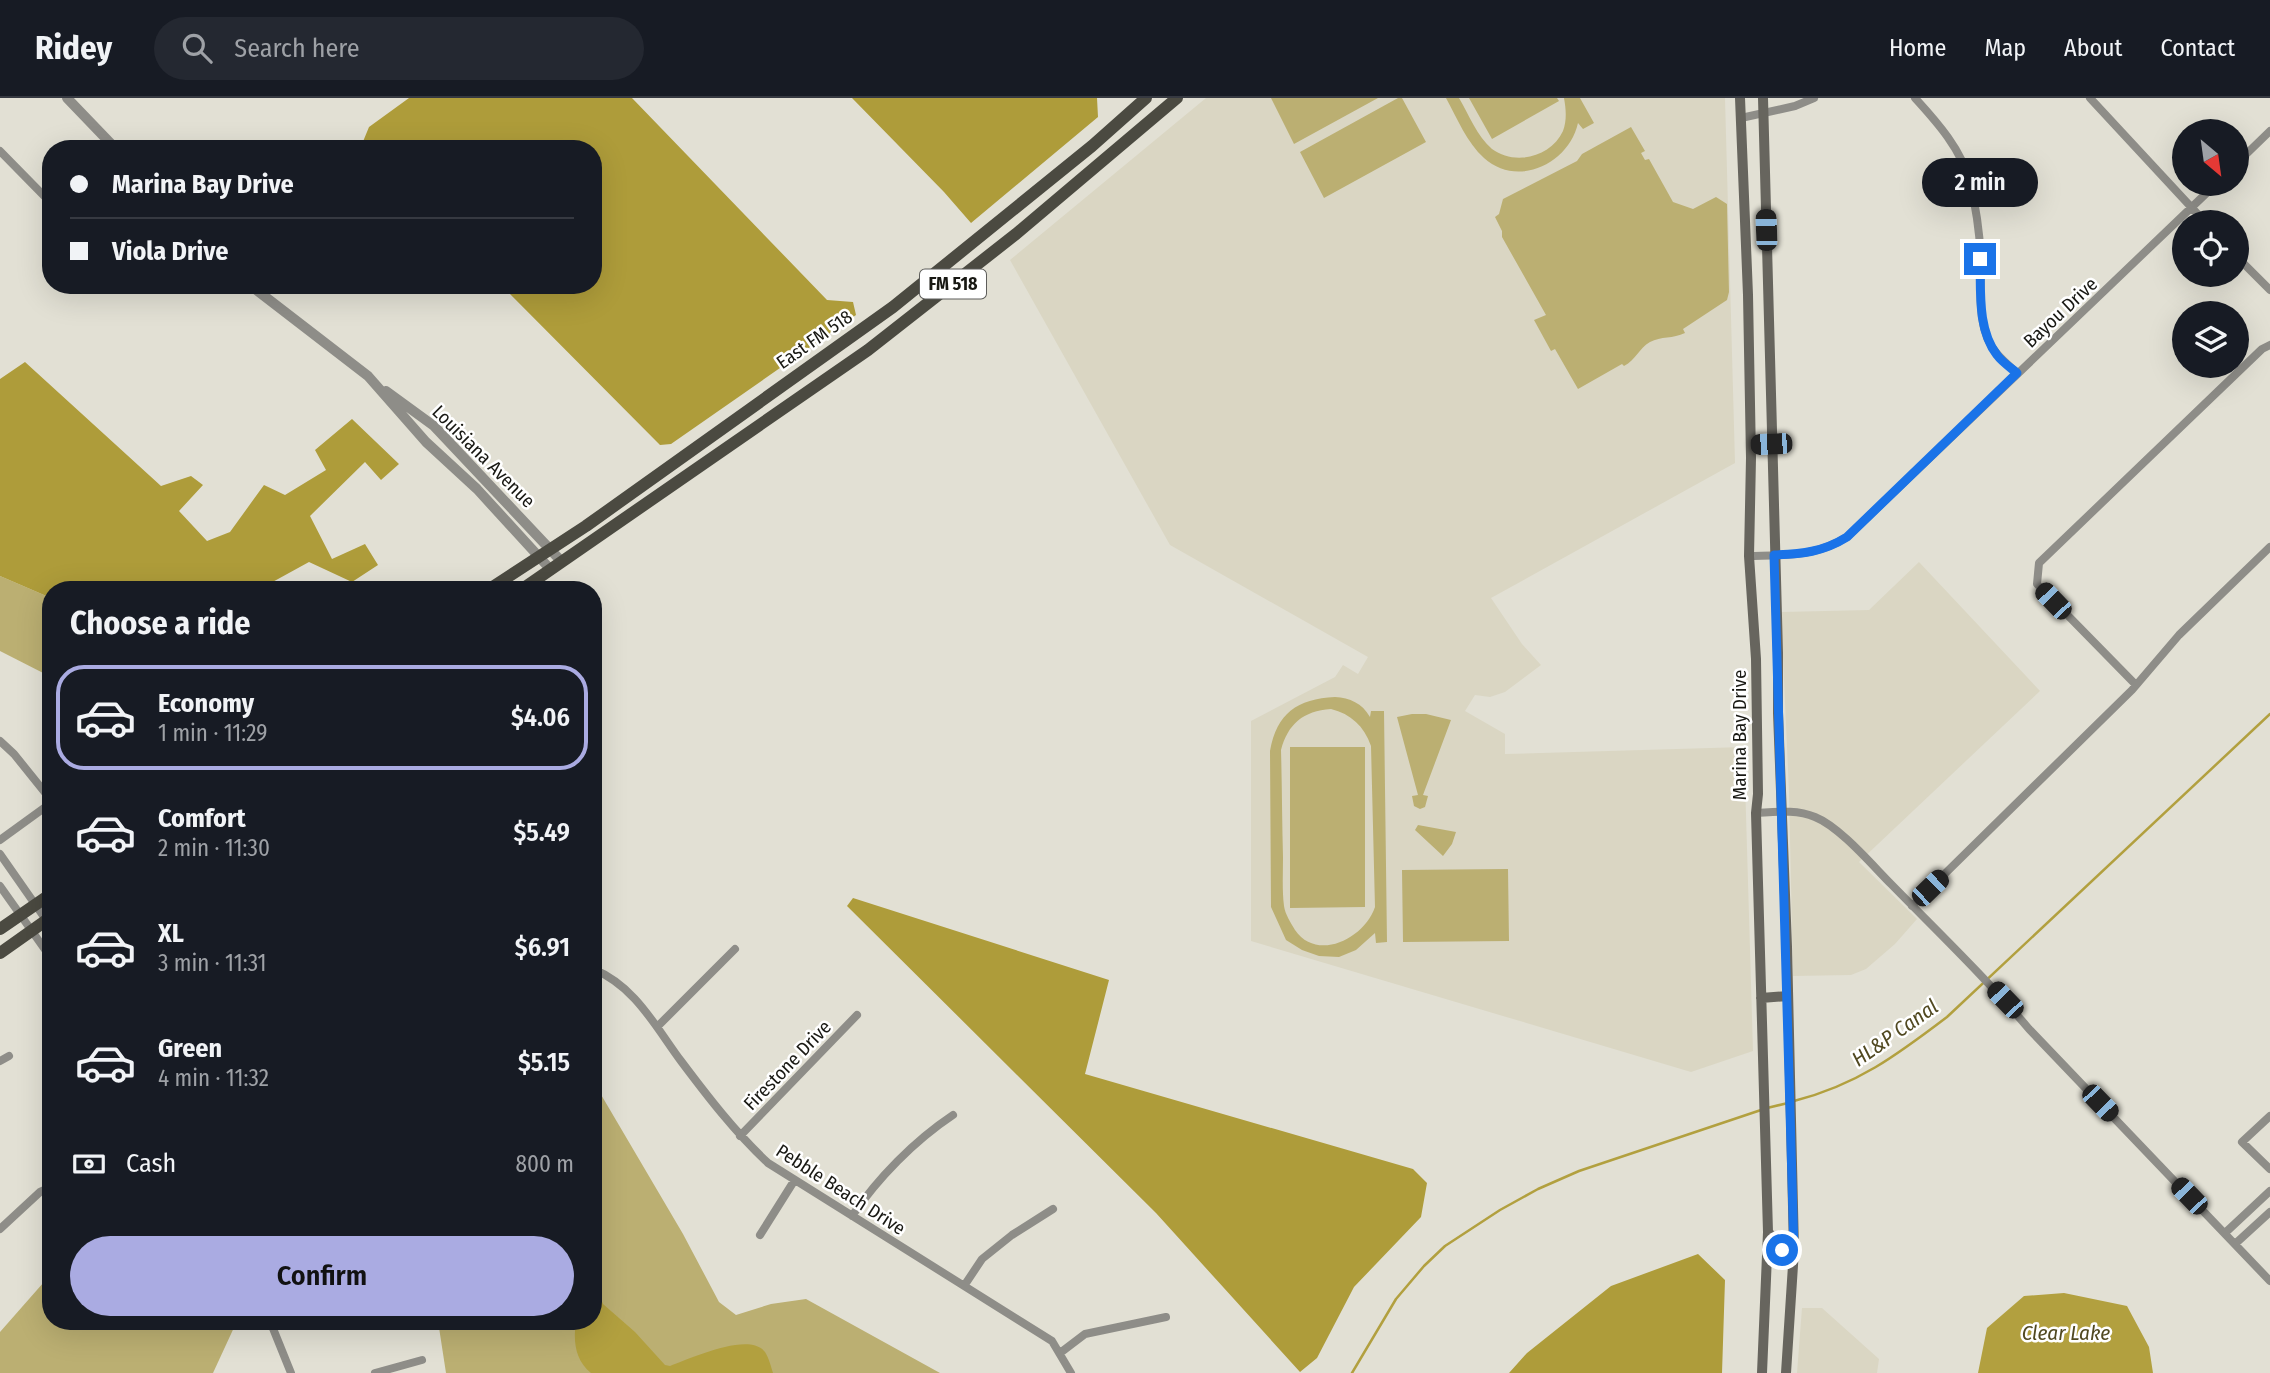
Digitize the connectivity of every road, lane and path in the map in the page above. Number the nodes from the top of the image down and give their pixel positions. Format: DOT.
graph roads {
  1 [pos="68,98"];
  2 [pos="1146,98"];
  3 [pos="1177,98"];
  4 [pos="1740,98"];
  5 [pos="1763,98"];
  6 [pos="1814,98"];
  7 [pos="1915,98"];
  8 [pos="2090,98"];
  9 [pos="1763,113"];
  10 [pos="1741,118"];
  11 [pos="2270,131"];
  12 [pos="108,140"];
  13 [pos="1092,146"];
  14 [pos="0,151"];
  15 [pos="2249,151"];
  16 [pos="1103,162"];
  17 [pos="42,194"];
  18 [pos="2204,196"];
  19 [pos="2191,208"];
  20 [pos="1004,217"];
  21 [pos="1016,233"];
  22 [pos="2249,269"];
  23 [pos="2270,290"];
  24 [pos="262,294"];
  25 [pos="1748,295"];
  26 [pos="1768,296"];
  27 [pos="856,333"];
  28 [pos="2270,345"];
  29 [pos="868,350"];
  30 [pos="2017,373"];
  31 [pos="373,383"];
  32 [pos="707,438"];
  33 [pos="1771,444"];
  34 [pos="1750,445"];
  35 [pos="718,455"];
  36 [pos="2270,547"];
  37 [pos="544,552"];
  38 [pos="1774,555"];
  39 [pos="1749,556"];
  40 [pos="556,566"];
  41 [pos="501,581"];
  42 [pos="535,581"];
  43 [pos="1756,659"];
  44 [pos="1778,662"];
  45 [pos="2136,685"];
  46 [pos="1778,713"];
  47 [pos="1757,714"];
  48 [pos="0,741"];
  49 [pos="42,790"];
  50 [pos="42,808"];
  51 [pos="1781,812"];
  52 [pos="1756,813"];
  53 [pos="0,840"];
  54 [pos="0,854"];
  55 [pos="0,886"];
  56 [pos="42,900"];
  57 [pos="36,904"];
  58 [pos="1912,906"];
  59 [pos="42,912"];
  60 [pos="20,915"];
  61 [pos="42,925"];
  62 [pos="0,929"];
  63 [pos="31,931"];
  64 [pos="42,946"];
  65 [pos="735,949"];
  66 [pos="0,953"];
  67 [pos="602,973"];
  68 [pos="1788,996"];
  69 [pos="1761,998"];
  70 [pos="857,1015"];
  71 [pos="657,1027"];
  72 [pos="9,1056"];
  73 [pos="0,1061"];
  74 [pos="953,1115"];
  75 [pos="2270,1116"];
  76 [pos="740,1136"];
  77 [pos="2270,1169"];
  78 [pos="794,1181"];
  79 [pos="42,1191"];
  80 [pos="2270,1191"];
  81 [pos="1053,1209"];
  82 [pos="2270,1212"];
  83 [pos="852,1216"];
  84 [pos="0,1229"];
  85 [pos="1768,1232"];
  86 [pos="2224,1233"];
  87 [pos="760,1235"];
  88 [pos="2235,1244"];
  89 [pos="1794,1250"];
  90 [pos="2270,1281"];
  91 [pos="964,1286"];
  92 [pos="1166,1317"];
  93 [pos="273,1330"];
  94 [pos="1059,1353"];
  95 [pos="422,1360"];
  96 [pos="287,1371"];
  97 [pos="375,1373"];
  98 [pos="1071,1373"];
  99 [pos="1762,1373"];
  100 [pos="1786,1373"];
  1 -- 12 [label="street"];
  2 -- 13 [label="main road, East FM 518 / FM 518"];
  3 -- 16 [label="main road, East FM 518 / FM 518"];
  4 -- 10 [label="main road, Marina Bay Drive"];
  5 -- 9 [label="main road, Marina Bay Drive"];
  6 -- 9 [label="street"];
  7 -- 30 [label="street"];
  8 -- 19 [label="street"];
  9 -- 10 [label="street"];
  9 -- 26 [label="main road, Marina Bay Drive"];
  10 -- 25 [label="main road, Marina Bay Drive"];
  11 -- 15 [label="street"];
  13 -- 16 [label="main road"];
  13 -- 20 [label="main road, East FM 518 / FM 518"];
  14 -- 17 [label="street"];
  16 -- 21 [label="main road, East FM 518 / FM 518"];
  18 -- 19 [label="street, Bayou Drive"];
  19 -- 30 [label="street, Bayou Drive"];
  20 -- 21 [label="main road"];
  20 -- 27 [label="main road, East FM 518 / FM 518"];
  21 -- 29 [label="main road, East FM 518 / FM 518"];
  22 -- 23 [label="street"];
  24 -- 31 [label="street, Louisiana Avenue"];
  25 -- 26 [label="main road"];
  25 -- 34 [label="main road, Marina Bay Drive"];
  26 -- 33 [label="main road, Marina Bay Drive"];
  27 -- 29 [label="main road"];
  27 -- 32 [label="main road, East FM 518 / FM 518"];
  28 -- 45 [label="street"];
  29 -- 35 [label="main road, East FM 518 / FM 518"];
  30 -- 38 [label="street, Bayou Drive"];
  31 -- 37 [label="street, Louisiana Avenue"];
  31 -- 37 [label="street, Louisiana Avenue"];
  32 -- 35 [label="main road"];
  32 -- 37 [label="main road, East FM 518 / FM 518"];
  33 -- 34 [label="main road"];
  33 -- 38 [label="main road, Marina Bay Drive"];
  34 -- 39 [label="main road, Marina Bay Drive"];
  35 -- 40 [label="main road, East FM 518 / FM 518"];
  36 -- 45 [label="street"];
  37 -- 40 [label="street, Louisiana Avenue"];
  37 -- 41 [label="main road, East FM 518 / FM 518"];
  38 -- 39 [label="street, Bayou Drive"];
  38 -- 44 [label="main road, Marina Bay Drive"];
  39 -- 43 [label="main road, Marina Bay Drive"];
  40 -- 42 [label="main road, East FM 518 / FM 518"];
  43 -- 44 [label="main road"];
  43 -- 47 [label="main road, Marina Bay Drive"];
  44 -- 46 [label="main road, Marina Bay Drive"];
  45 -- 58 [label="street"];
  46 -- 47 [label="main road"];
  46 -- 51 [label="main road, Marina Bay Drive"];
  47 -- 52 [label="main road, Marina Bay Drive"];
  48 -- 49 [label="street"];
  50 -- 53 [label="street"];
  51 -- 52 [label="street"];
  51 -- 58 [label="street"];
  51 -- 68 [label="main road, Marina Bay Drive"];
  52 -- 69 [label="main road, Marina Bay Drive"];
  54 -- 57 [label="street"];
  55 -- 60 [label="street"];
  56 -- 57 [label="main road"];
  57 -- 59 [label="street"];
  57 -- 60 [label="main road"];
  58 -- 86 [label="street"];
  60 -- 62 [label="main road"];
  60 -- 63 [label="street"];
  61 -- 63 [label="main road"];
  63 -- 64 [label="street"];
  63 -- 66 [label="main road"];
  65 -- 71 [label="street"];
  67 -- 71 [label="street, Pebble Beach Drive"];
  68 -- 69 [label="main road"];
  68 -- 89 [label="main road, Marina Bay Drive"];
  69 -- 85 [label="main road, Marina Bay Drive"];
  70 -- 76 [label="street, Firestone Drive"];
  71 -- 76 [label="street, Pebble Beach Drive"];
  72 -- 73 [label="street"];
  74 -- 83 [label="street"];
  75 -- 77 [label="street"];
  76 -- 78 [label="street, Pebble Beach Drive"];
  78 -- 83 [label="street, Pebble Beach Drive"];
  78 -- 87 [label="street"];
  79 -- 84 [label="street"];
  80 -- 86 [label="street"];
  81 -- 91 [label="street"];
  82 -- 88 [label="street"];
  83 -- 91 [label="street, Pebble Beach Drive"];
  85 -- 89 [label="main road"];
  85 -- 99 [label="main road, Marina Bay Drive"];
  86 -- 88 [label="street"];
  88 -- 90 [label="street"];
  89 -- 100 [label="main road, Marina Bay Drive"];
  91 -- 94 [label="street, Pebble Beach Drive"];
  92 -- 94 [label="street"];
  93 -- 96 [label="street"];
  94 -- 98 [label="street, Pebble Beach Drive"];
  95 -- 97 [label="street"];
}
